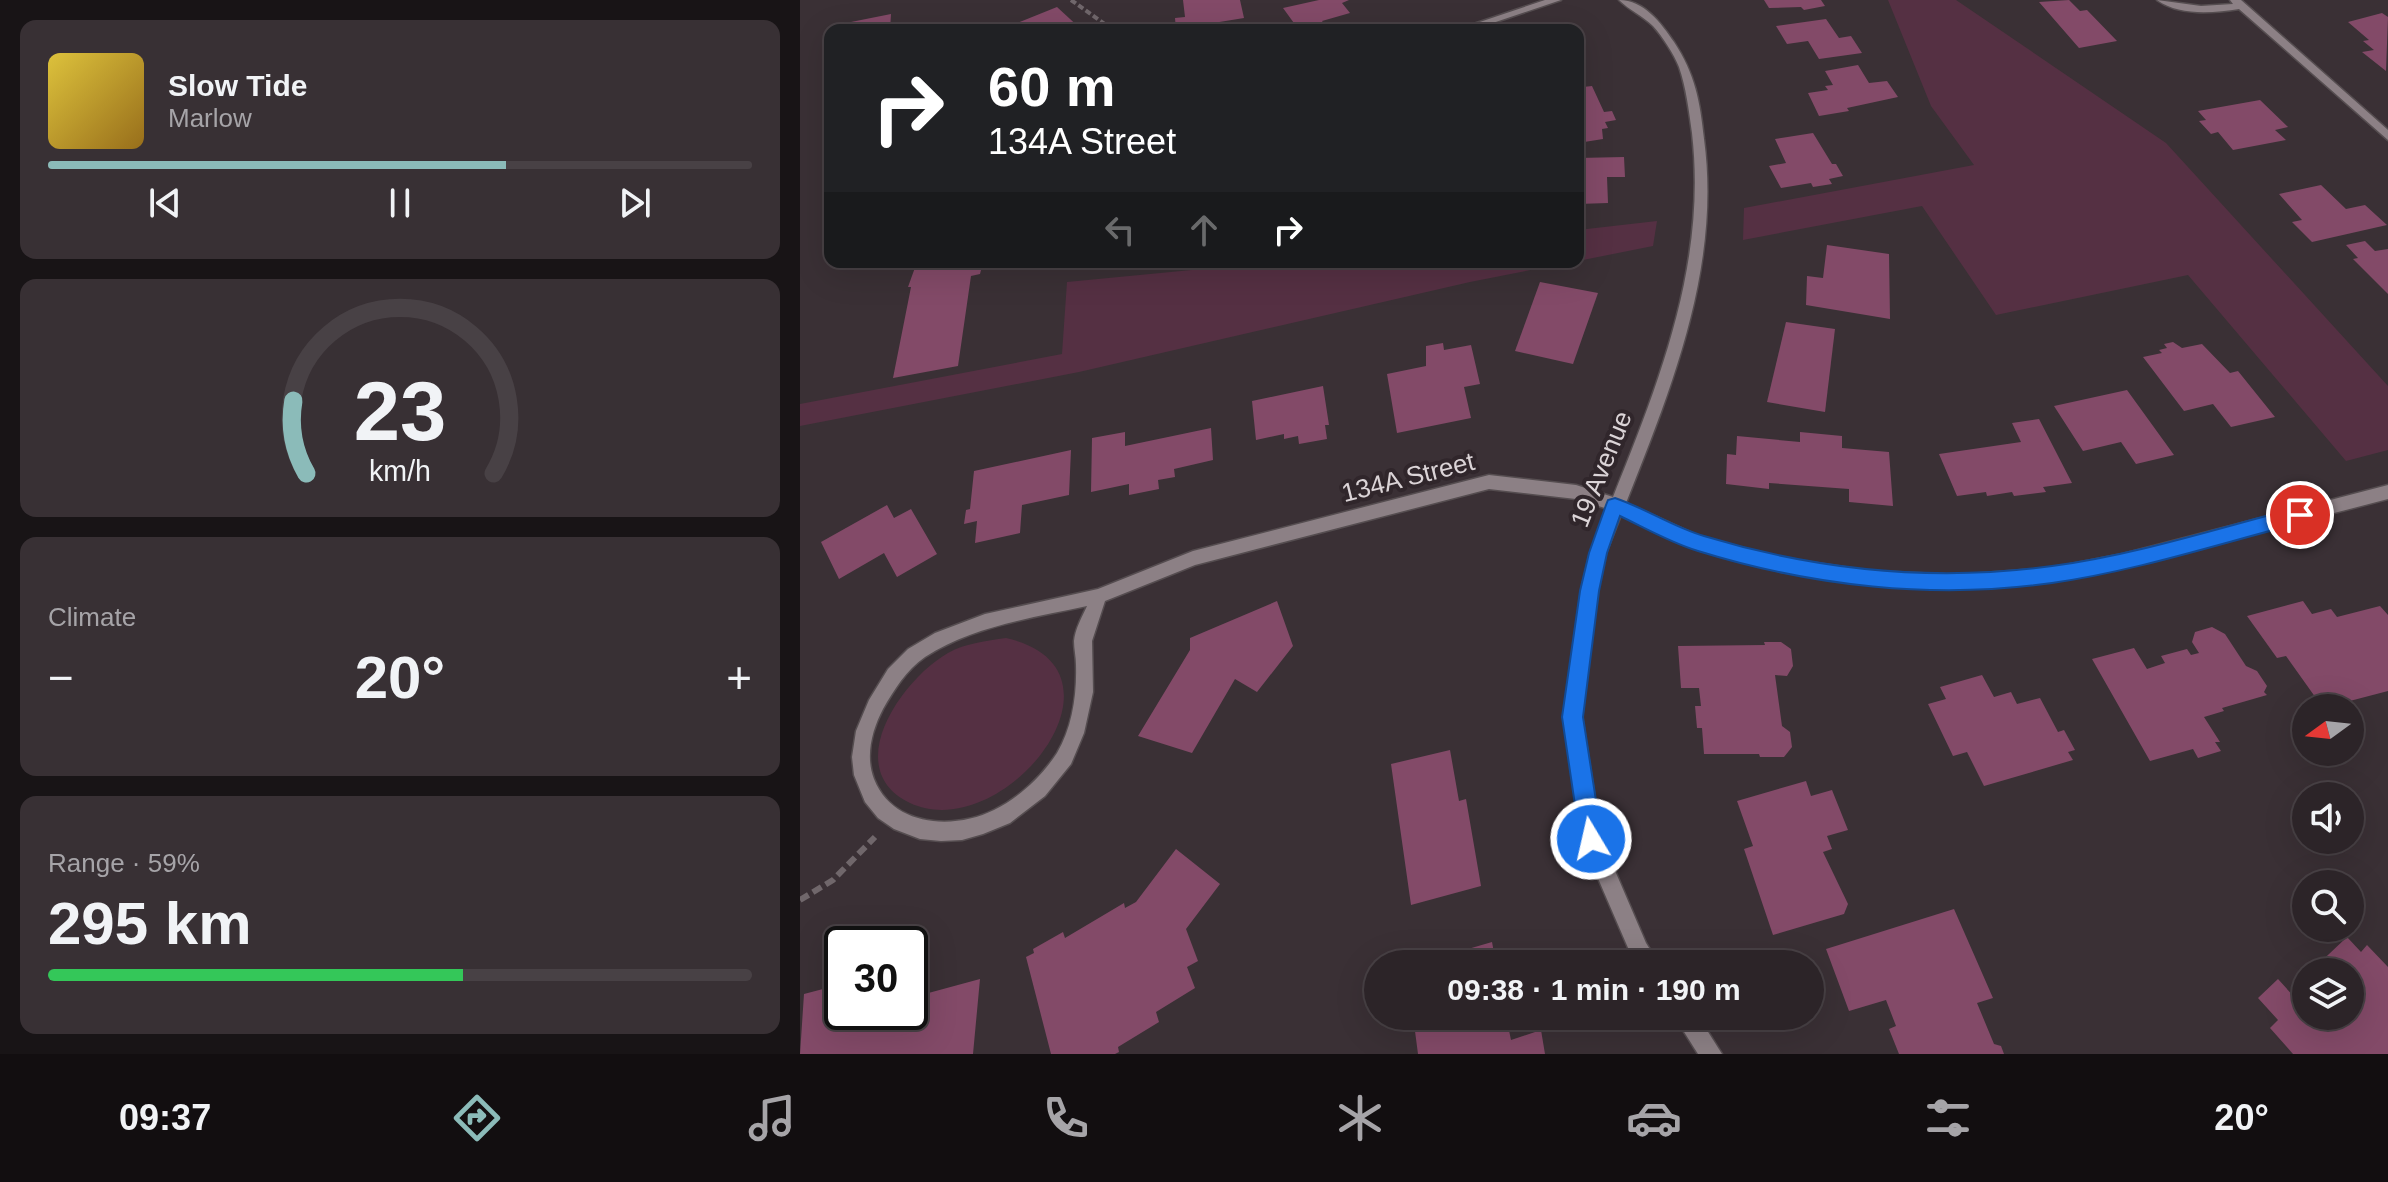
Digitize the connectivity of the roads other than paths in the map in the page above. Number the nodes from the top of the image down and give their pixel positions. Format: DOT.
graph roads {
  1 [pos="1556,0"];
  2 [pos="1650,0"];
  3 [pos="2162,0"];
  4 [pos="1629,2"];
  5 [pos="2239,3"];
  6 [pos="1480,24"];
  7 [pos="2388,136"];
  8 [pos="2388,492"];
  9 [pos="1615,505"];
  10 [pos="1099,596"];
  11 [pos="1639,950"];
  12 [pos="1695,1030"];
  13 [pos="1711,1054"];
  1 -- 6 [label="street"];
  2 -- 4 [label="street, 19 Avenue"];
  3 -- 5 [label="street"];
  4 -- 9 [label="street, 19 Avenue"];
  5 -- 7 [label="street"];
  8 -- 9 [label="street, 134A Street"];
  9 -- 10 [label="street, 134A Street"];
  9 -- 11 [label="street, 19 Avenue"];
  10 -- 10 [label="street, 134A Street"];
  12 -- 13 [label="street"];
}
